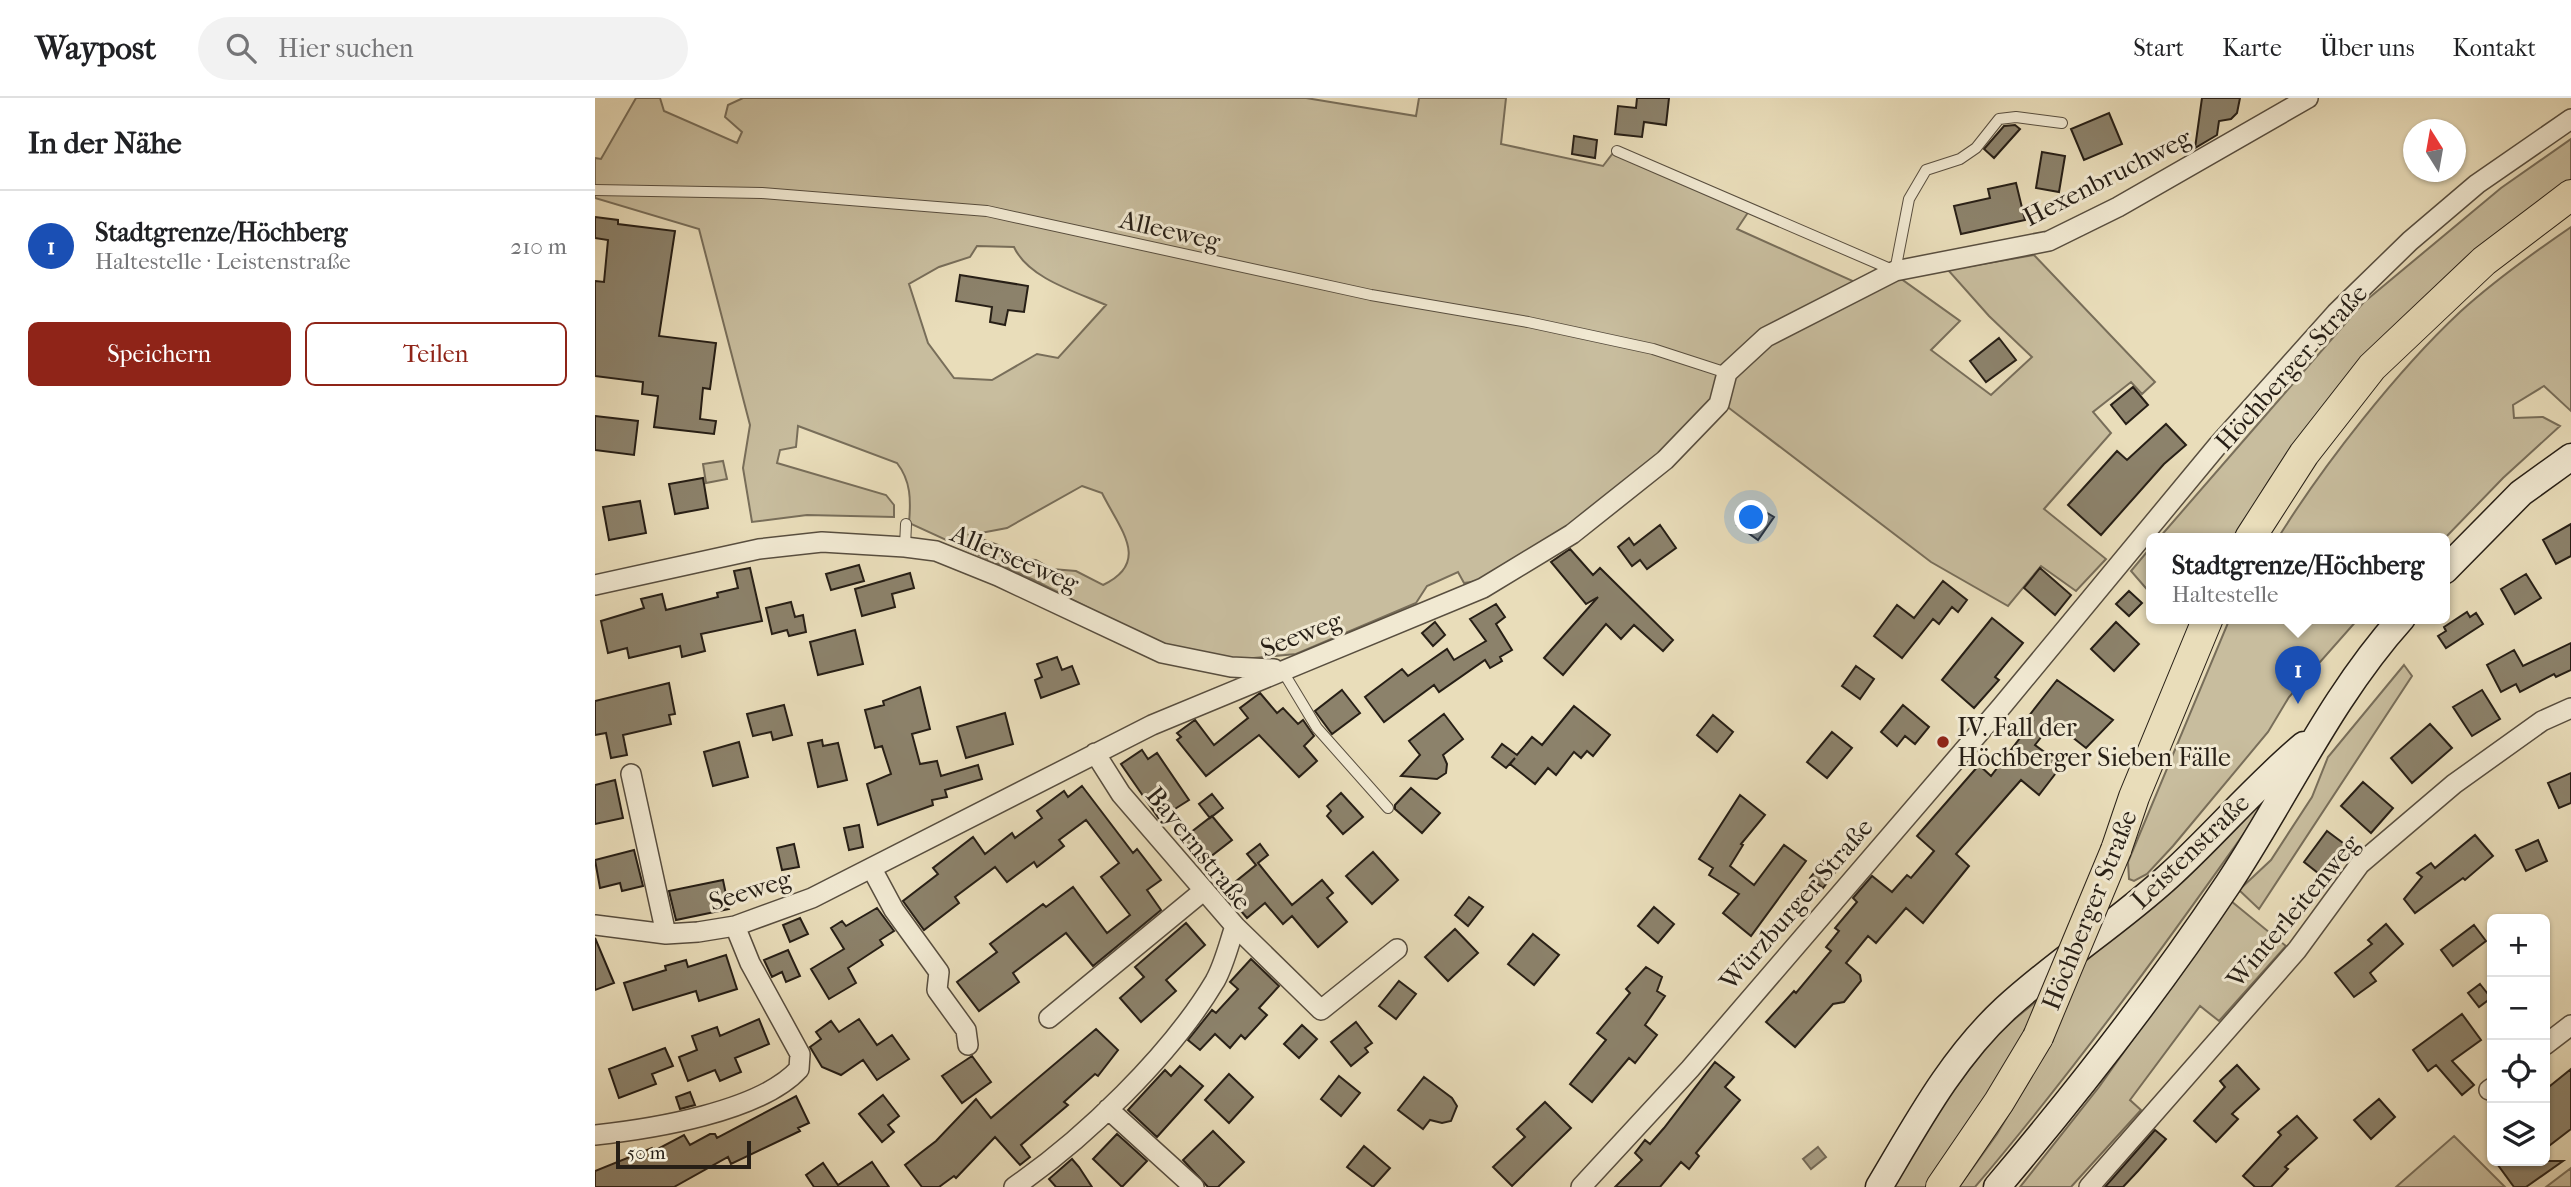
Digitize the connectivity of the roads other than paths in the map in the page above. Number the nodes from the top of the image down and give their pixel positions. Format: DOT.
graph roads {
  1 [pos="2308,98"];
  2 [pos="2571,119"];
  3 [pos="2061,123"];
  4 [pos="1617,151"];
  5 [pos="595,190"];
  6 [pos="2571,195"];
  7 [pos="1895,271"];
  8 [pos="1727,373"];
  9 [pos="2571,457"];
  10 [pos="906,524"];
  11 [pos="2254,533"];
  12 [pos="905,547"];
  13 [pos="2450,565"];
  14 [pos="595,585"];
  15 [pos="2205,624"];
  16 [pos="2398,624"];
  17 [pos="2046,652"];
  18 [pos="1282,669"];
  19 [pos="2571,708"];
  20 [pos="2314,737"];
  21 [pos="1095,753"];
  22 [pos="631,774"];
  23 [pos="1388,808"];
  24 [pos="872,869"];
  25 [pos="1202,892"];
  26 [pos="595,925"];
  27 [pos="736,926"];
  28 [pos="1235,926"];
  29 [pos="666,934"];
  30 [pos="1397,949"];
  31 [pos="1049,1018"];
  32 [pos="2571,1025"];
  33 [pos="2550,1041"];
  34 [pos="968,1045"];
  35 [pos="1108,1110"];
  36 [pos="595,1135"];
  37 [pos="1014,1187"];
  38 [pos="1194,1187"];
  39 [pos="1581,1187"];
  40 [pos="1879,1187"];
  41 [pos="1941,1187"];
  42 [pos="1997,1187"];
  43 [pos="2089,1187"];
  1 -- 7 [label="street, Hexenbruchweg"];
  2 -- 17 [label="street, Höchberger Straße"];
  3 -- 7 [label="lane"];
  4 -- 7 [label="lane"];
  5 -- 8 [label="lane, Alleeweg"];
  6 -- 11 [label="main road"];
  7 -- 8 [label="street, Hexenbruchweg"];
  8 -- 18 [label="street, Seeweg"];
  9 -- 13 [label="main road"];
  10 -- 12 [label="lane"];
  12 -- 14 [label="street, Allerseeweg"];
  12 -- 18 [label="street, Allerseeweg"];
  15 -- 41 [label="main road, Höchberger Straße, bridge"];
  16 -- 20 [label="main road, Leistenstraße"];
  17 -- 39 [label="street, Würzburger Straße"];
  18 -- 21 [label="street, Seeweg"];
  18 -- 23 [label="lane"];
  19 -- 43 [label="street, Winterleitenweg"];
  20 -- 40 [label="main road, Leistenstraße"];
  20 -- 42 [label="main road, Leistenstraße"];
  21 -- 24 [label="street, Seeweg"];
  21 -- 25 [label="street, Bayernstraße"];
  22 -- 29 [label="street"];
  24 -- 27 [label="street, Seeweg"];
  24 -- 34 [label="street"];
  25 -- 28 [label="street, Bayernstraße"];
  25 -- 31 [label="street"];
  26 -- 29 [label="street, Seeweg"];
  27 -- 29 [label="street, Seeweg"];
  27 -- 36 [label="street"];
  28 -- 30 [label="street"];
  28 -- 35 [label="street, Bayernstraße"];
  32 -- 33 [label="street"];
  35 -- 37 [label="street, Bayernstraße"];
  35 -- 38 [label="street"];
}
